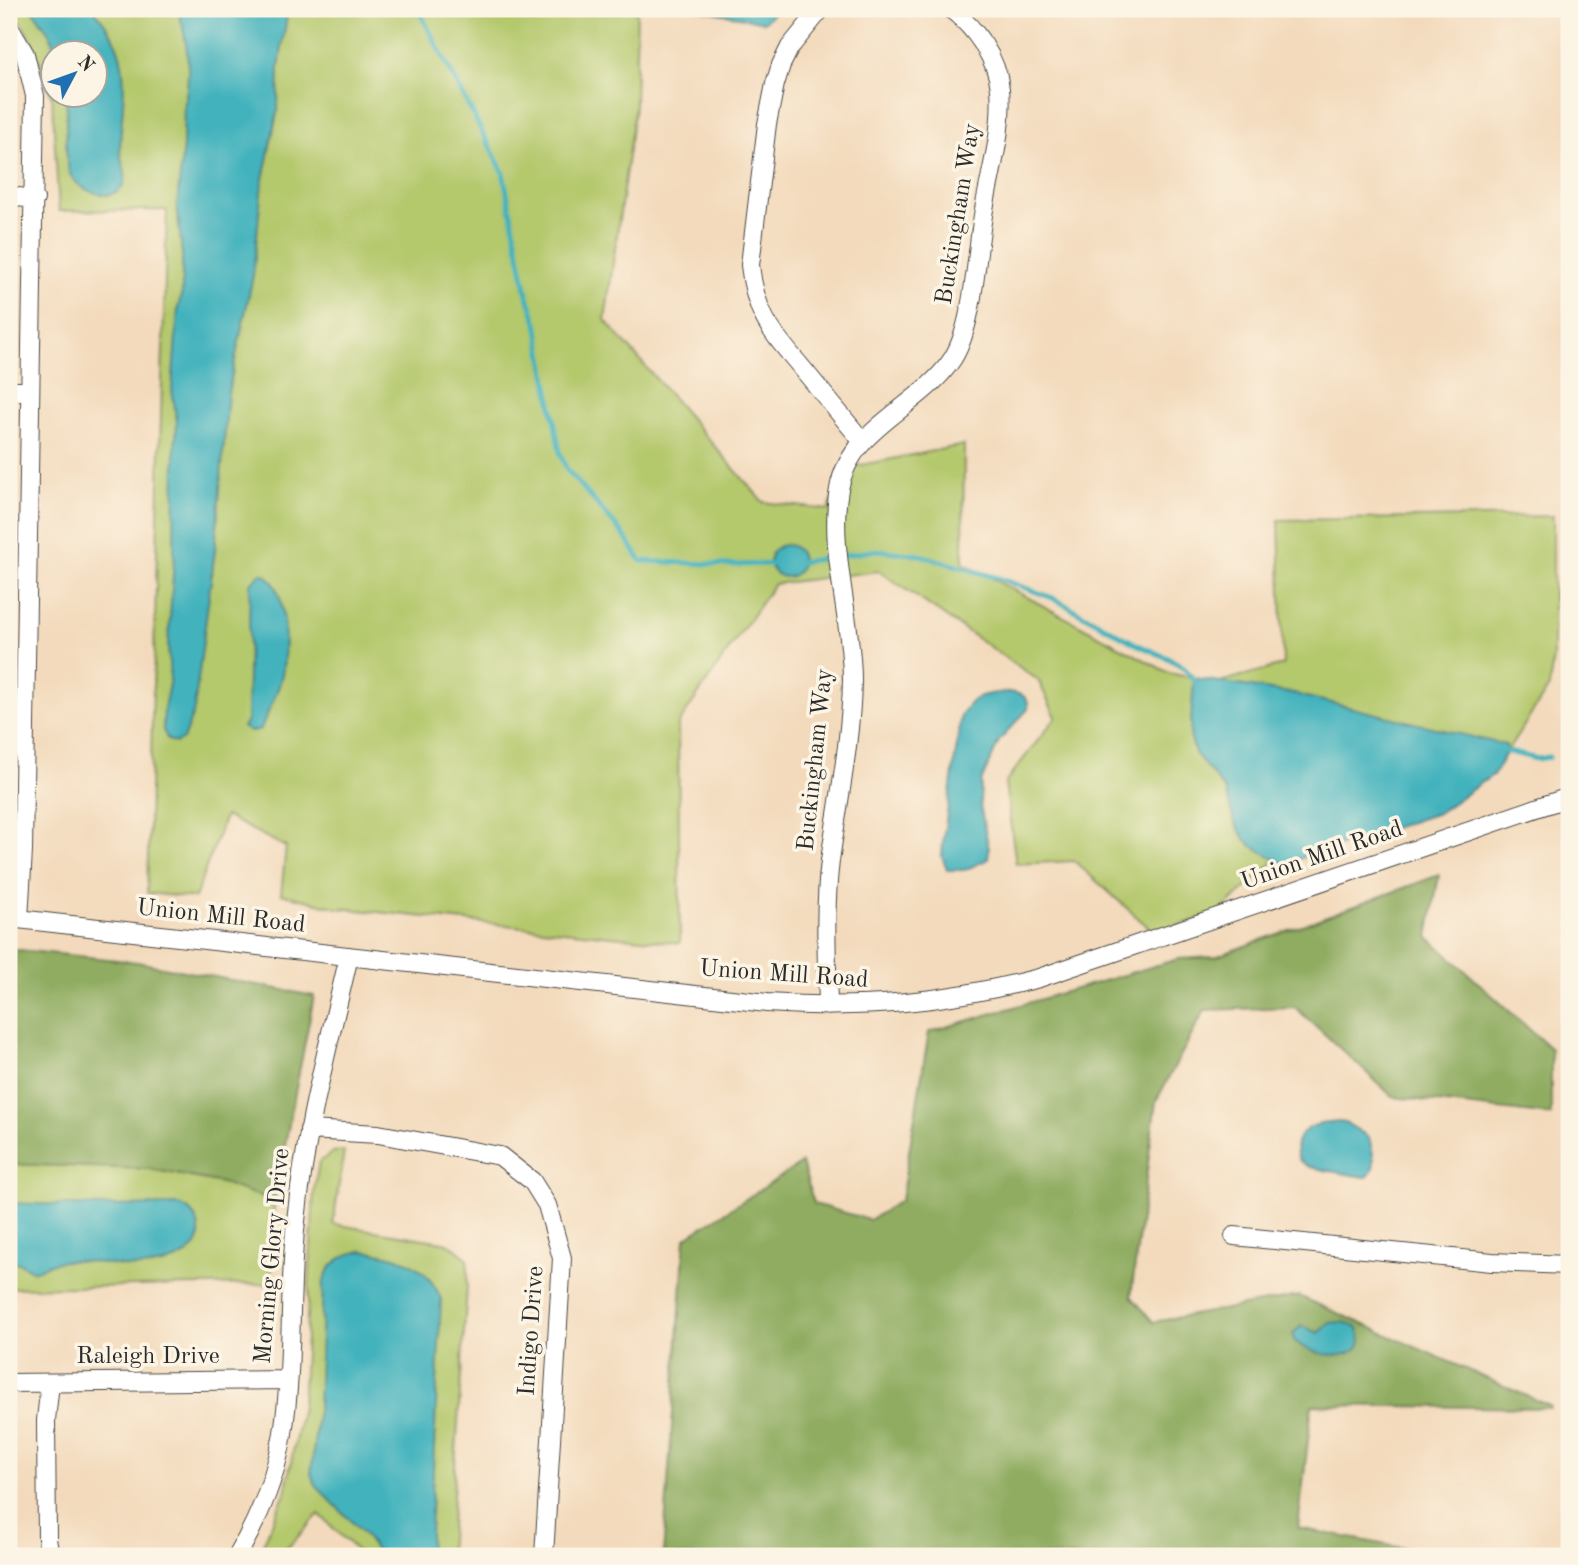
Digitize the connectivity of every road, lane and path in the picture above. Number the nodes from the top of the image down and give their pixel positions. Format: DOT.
graph roads {
  1 [pos="821,9"];
  2 [pos="951,9"];
  3 [pos="9,27"];
  4 [pos="9,196"];
  5 [pos="34,199"];
  6 [pos="9,391"];
  7 [pos="30,391"];
  8 [pos="863,442"];
  9 [pos="17,617"];
  10 [pos="1569,797"];
  11 [pos="14,918"];
  12 [pos="349,956"];
  13 [pos="828,1006"];
  14 [pos="309,1130"];
  15 [pos="1234,1236"];
  16 [pos="1569,1265"];
  17 [pos="287,1380"];
  18 [pos="9,1383"];
  19 [pos="50,1383"];
  20 [pos="50,1556"];
  21 [pos="237,1556"];
  22 [pos="544,1556"];
  1 -- 8 [label="street"];
  2 -- 8 [label="street, Buckingham Way"];
  3 -- 5 [label="street"];
  4 -- 5 [label="street"];
  5 -- 7 [label="street"];
  6 -- 7 [label="street"];
  7 -- 9 [label="street"];
  8 -- 13 [label="street, Buckingham Way"];
  9 -- 11 [label="street"];
  10 -- 13 [label="street, Union Mill Road"];
  11 -- 12 [label="street, Union Mill Road"];
  12 -- 13 [label="street, Union Mill Road"];
  12 -- 14 [label="street, Morning Glory Drive"];
  14 -- 17 [label="street, Morning Glory Drive"];
  14 -- 22 [label="street, Indigo Drive"];
  15 -- 16 [label="street"];
  17 -- 19 [label="street, Raleigh Drive"];
  17 -- 21 [label="street, Morning Glory Drive"];
  18 -- 19 [label="street, Raleigh Drive"];
  19 -- 20 [label="street"];
}
